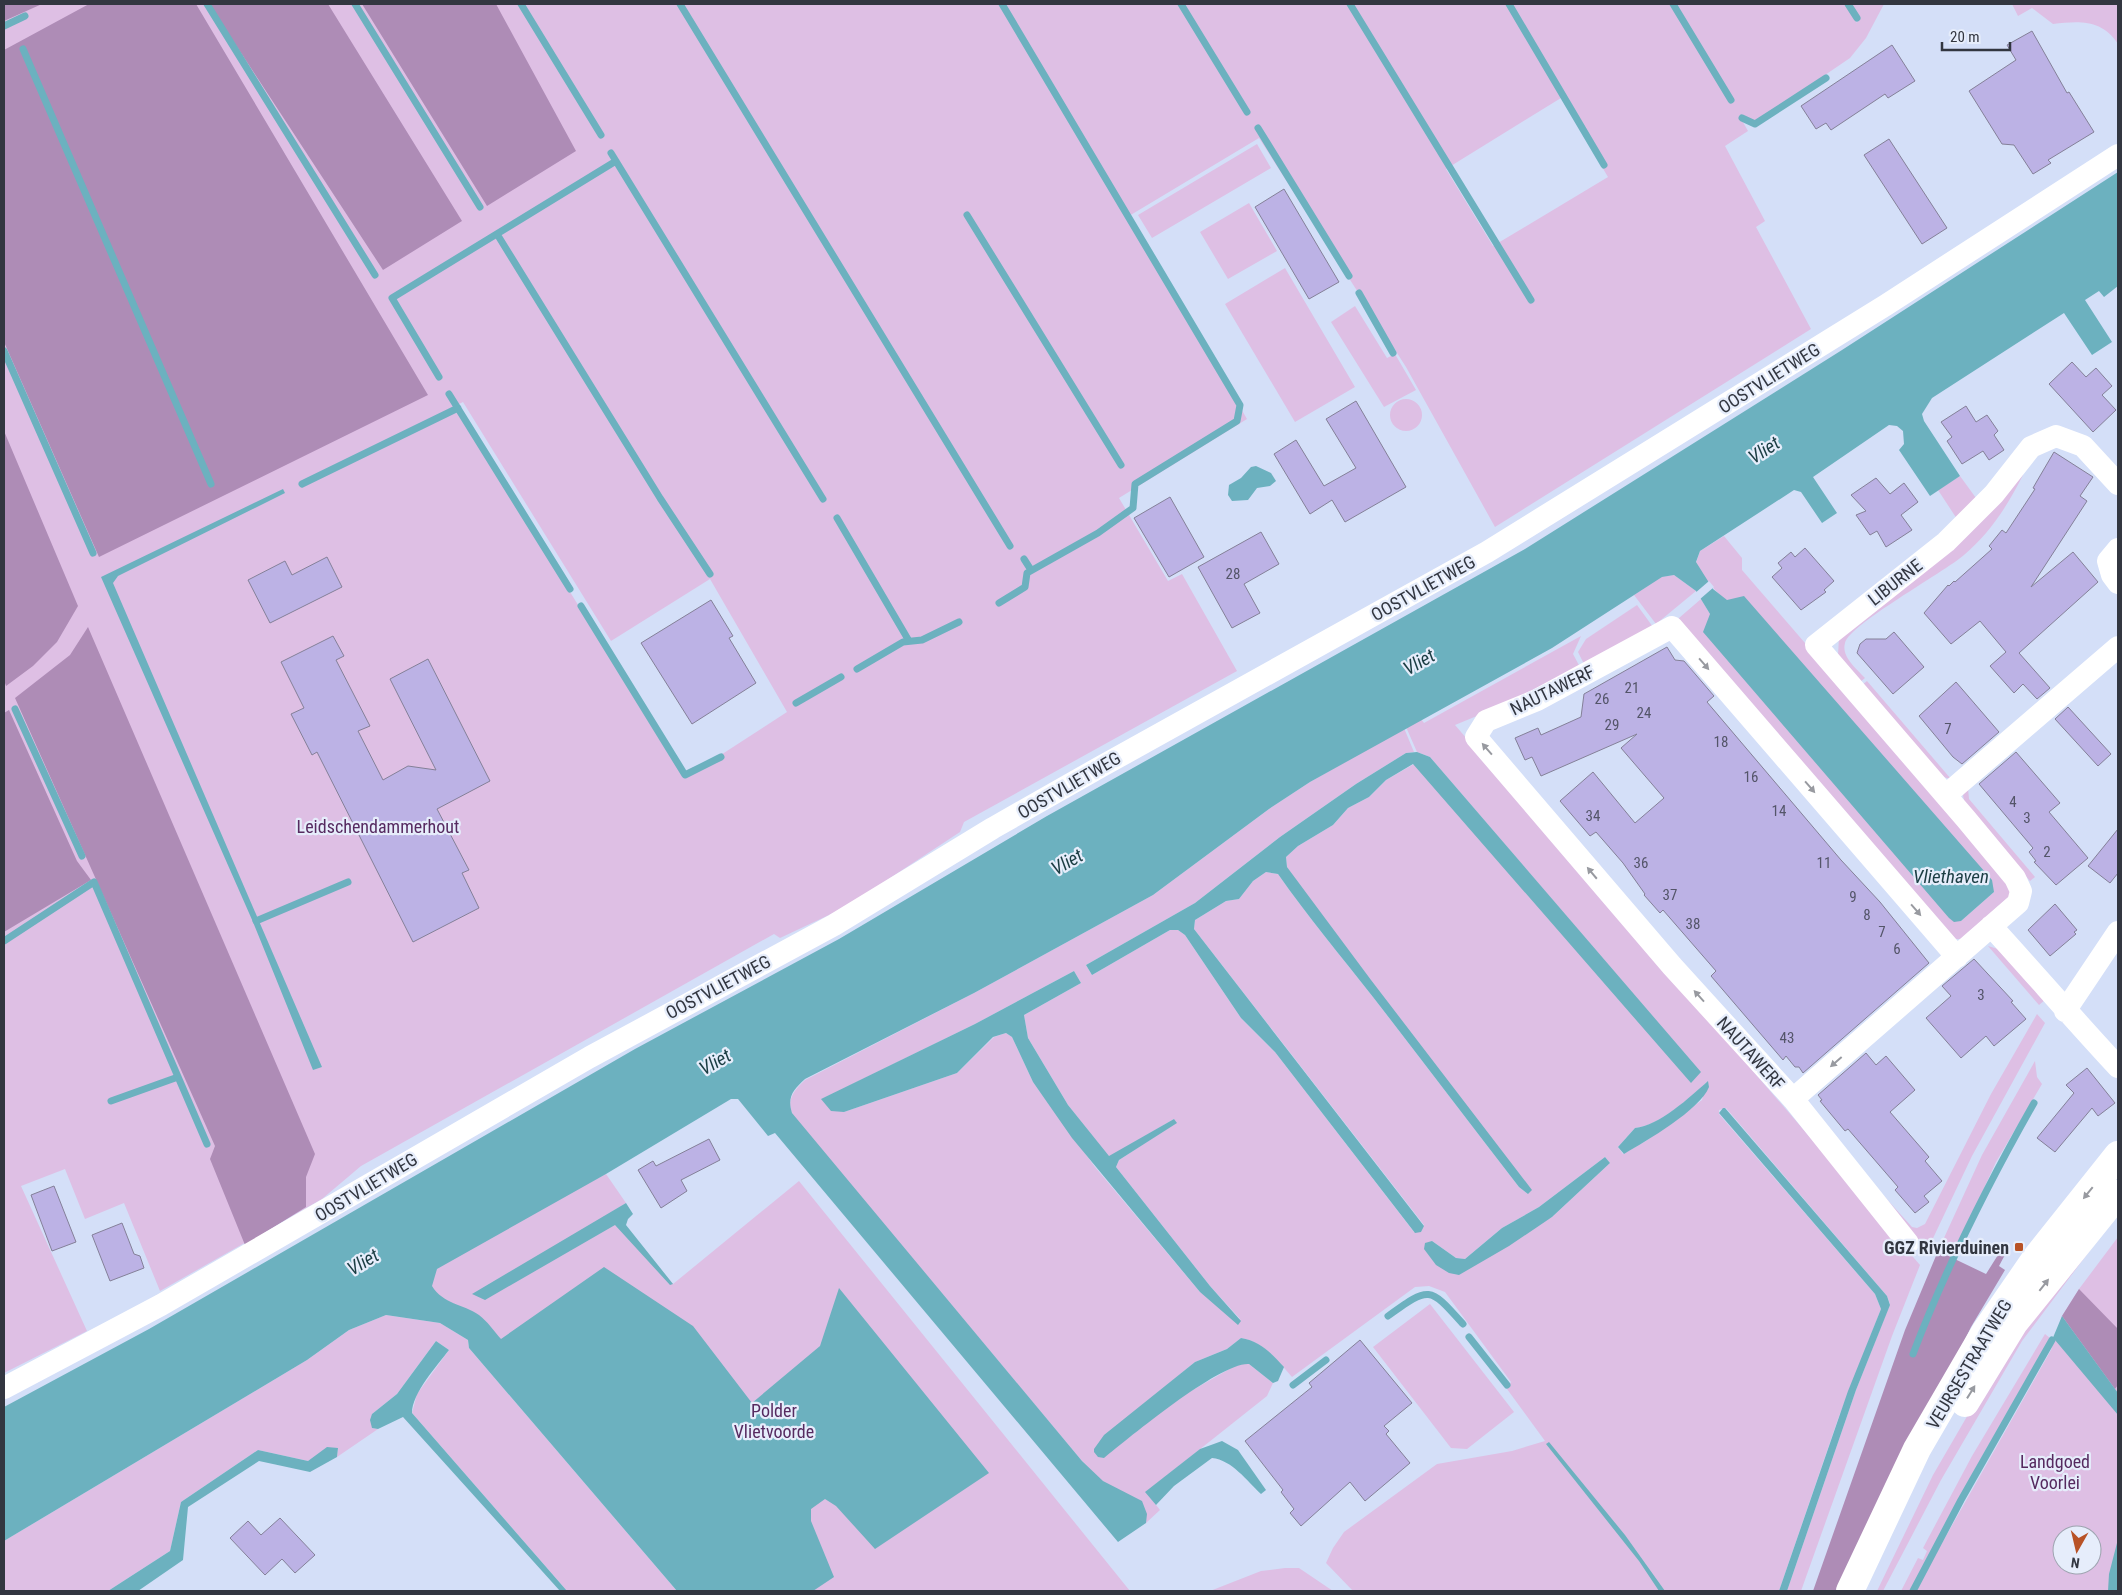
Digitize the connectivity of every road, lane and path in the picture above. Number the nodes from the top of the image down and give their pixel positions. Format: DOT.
graph roads {
  1 [pos="2118,155"];
  2 [pos="2118,484"];
  3 [pos="2118,549"];
  4 [pos="2118,583"];
  5 [pos="2118,647"];
  6 [pos="1946,795"];
  7 [pos="1991,926"];
  8 [pos="2118,932"];
  9 [pos="1958,957"];
  10 [pos="2065,1011"];
  11 [pos="2118,1067"];
  12 [pos="1793,1099"];
  13 [pos="2118,1155"];
  14 [pos="2118,1194"];
  15 [pos="1908,1243"];
  16 [pos="4,1388"];
  17 [pos="1850,1591"];
  18 [pos="1869,1591"];
  1 -- 16 [label="street, OOSTVLIETWEG"];
  2 -- 6 [label="street, LIBURNE"];
  3 -- 4 [label="street"];
  5 -- 6 [label="street"];
  6 -- 7 [label="street, LIBURNE"];
  7 -- 9 [label="street, NAUTAWERF"];
  7 -- 10 [label="street"];
  8 -- 10 [label="street"];
  9 -- 12 [label="street, NAUTAWERF, one-way"];
  12 -- 9 [label="street, NAUTAWERF, one-way"];
  10 -- 11 [label="street"];
  12 -- 15 [label="street, NAUTAWERF"];
  13 -- 17 [label="main road, VEURSESTRAATWEG, one-way"];
  18 -- 14 [label="main road, VEURSESTRAATWEG, one-way"];
}
